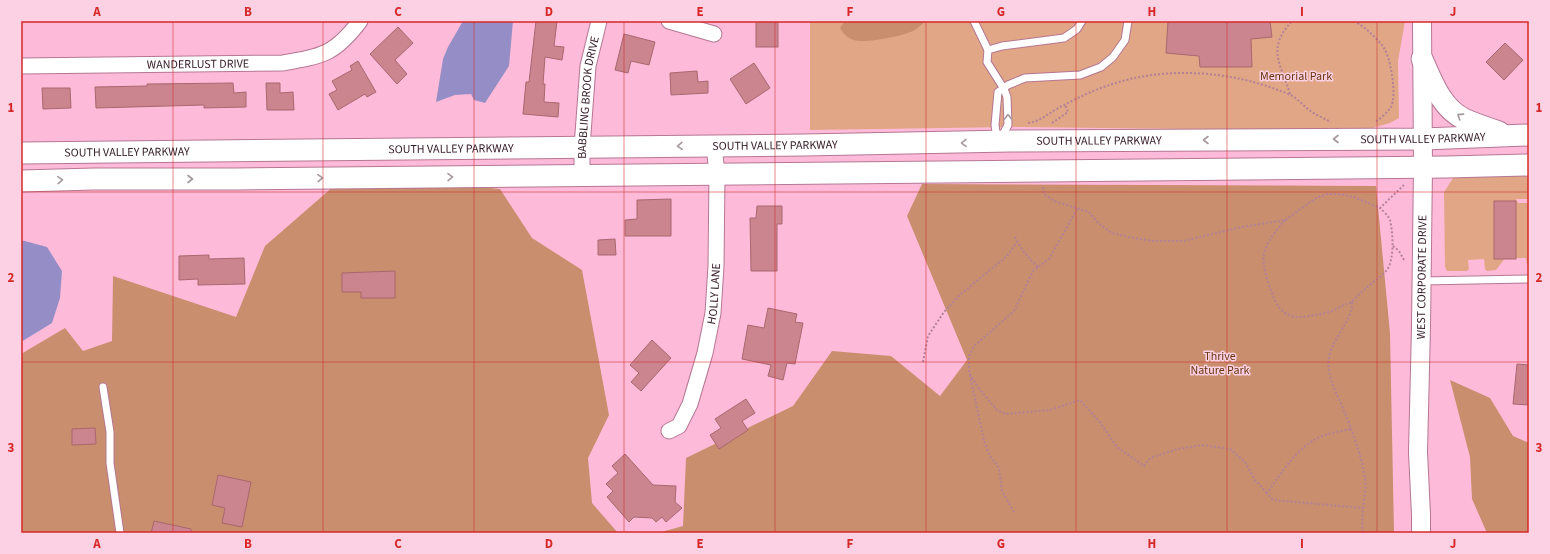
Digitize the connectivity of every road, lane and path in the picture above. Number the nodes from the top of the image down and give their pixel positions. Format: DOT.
graph roads {
  1 [pos="360,21"];
  2 [pos="599,21"];
  3 [pos="669,21"];
  4 [pos="974,21"];
  5 [pos="1082,21"];
  6 [pos="1128,21"];
  7 [pos="1292,21"];
  8 [pos="1354,21"];
  9 [pos="1422,21"];
  10 [pos="714,34"];
  11 [pos="988,50"];
  12 [pos="1422,59"];
  13 [pos="21,66"];
  14 [pos="1004,89"];
  15 [pos="1290,94"];
  16 [pos="1065,105"];
  17 [pos="1331,122"];
  18 [pos="1026,124"];
  19 [pos="1051,124"];
  20 [pos="1369,124"];
  21 [pos="1519,136"];
  22 [pos="1422,139"];
  23 [pos="998,142"];
  24 [pos="714,145"];
  25 [pos="582,147"];
  26 [pos="21,153"];
  27 [pos="1529,165"];
  28 [pos="1423,167"];
  29 [pos="1000,171"];
  30 [pos="717,174"];
  31 [pos="582,175"];
  32 [pos="21,181"];
  33 [pos="1404,186"];
  34 [pos="1043,187"];
  35 [pos="1380,208"];
  36 [pos="1077,209"];
  37 [pos="1285,220"];
  38 [pos="1015,237"];
  39 [pos="1017,242"];
  40 [pos="1393,246"];
  41 [pos="1404,260"];
  42 [pos="1038,267"];
  43 [pos="1529,279"];
  44 [pos="1422,281"];
  45 [pos="1352,302"];
  46 [pos="923,362"];
  47 [pos="969,374"];
  48 [pos="103,387"];
  49 [pos="1350,429"];
  50 [pos="669,431"];
  51 [pos="1268,494"];
  52 [pos="1363,508"];
  53 [pos="1014,512"];
  54 [pos="120,533"];
  55 [pos="1364,533"];
  56 [pos="1421,533"];
  1 -- 13 [label="street, WANDERLUST DRIVE"];
  2 -- 25 [label="street, BABBLING BROOK DRIVE"];
  3 -- 10 [label="street"];
  4 -- 11 [label="lane"];
  5 -- 11 [label="lane"];
  6 -- 14 [label="lane"];
  7 -- 15 [label="path"];
  8 -- 20 [label="path"];
  9 -- 12 [label="street, WEST CORPORATE DRIVE"];
  11 -- 14 [label="lane"];
  21 -- 12 [label="main road, one-way"];
  12 -- 22 [label="street, WEST CORPORATE DRIVE"];
  23 -- 14 [label="lane, one-way"];
  14 -- 23 [label="lane"];
  15 -- 16 [label="path"];
  15 -- 17 [label="path"];
  16 -- 18 [label="path"];
  16 -- 19 [label="path"];
  21 -- 22 [label="main road, SOUTH VALLEY PARKWAY"];
  22 -- 23 [label="main road, SOUTH VALLEY PARKWAY, one-way"];
  22 -- 28 [label="street, WEST CORPORATE DRIVE"];
  23 -- 24 [label="main road, SOUTH VALLEY PARKWAY, one-way"];
  23 -- 29 [label="main road"];
  24 -- 25 [label="main road, SOUTH VALLEY PARKWAY, one-way"];
  24 -- 30 [label="street, HOLLY LANE"];
  25 -- 26 [label="main road, SOUTH VALLEY PARKWAY"];
  25 -- 31 [label="street, BABBLING BROOK DRIVE"];
  27 -- 28 [label="main road"];
  28 -- 29 [label="main road"];
  28 -- 44 [label="street, WEST CORPORATE DRIVE"];
  29 -- 30 [label="main road"];
  30 -- 31 [label="main road"];
  30 -- 50 [label="street, HOLLY LANE"];
  32 -- 31 [label="main road, one-way"];
  33 -- 35 [label="path"];
  34 -- 36 [label="path"];
  35 -- 37 [label="path"];
  35 -- 40 [label="path"];
  36 -- 37 [label="path"];
  36 -- 42 [label="path"];
  37 -- 45 [label="path"];
  38 -- 39 [label="path"];
  39 -- 42 [label="path"];
  39 -- 46 [label="path"];
  40 -- 41 [label="path"];
  40 -- 45 [label="path"];
  42 -- 47 [label="path"];
  43 -- 44 [label="lane"];
  44 -- 56 [label="street, WEST CORPORATE DRIVE"];
  45 -- 49 [label="path"];
  47 -- 51 [label="path"];
  47 -- 53 [label="path"];
  48 -- 54 [label="lane"];
  49 -- 51 [label="path"];
  49 -- 52 [label="path"];
  51 -- 52 [label="path"];
  52 -- 55 [label="path"];
}
